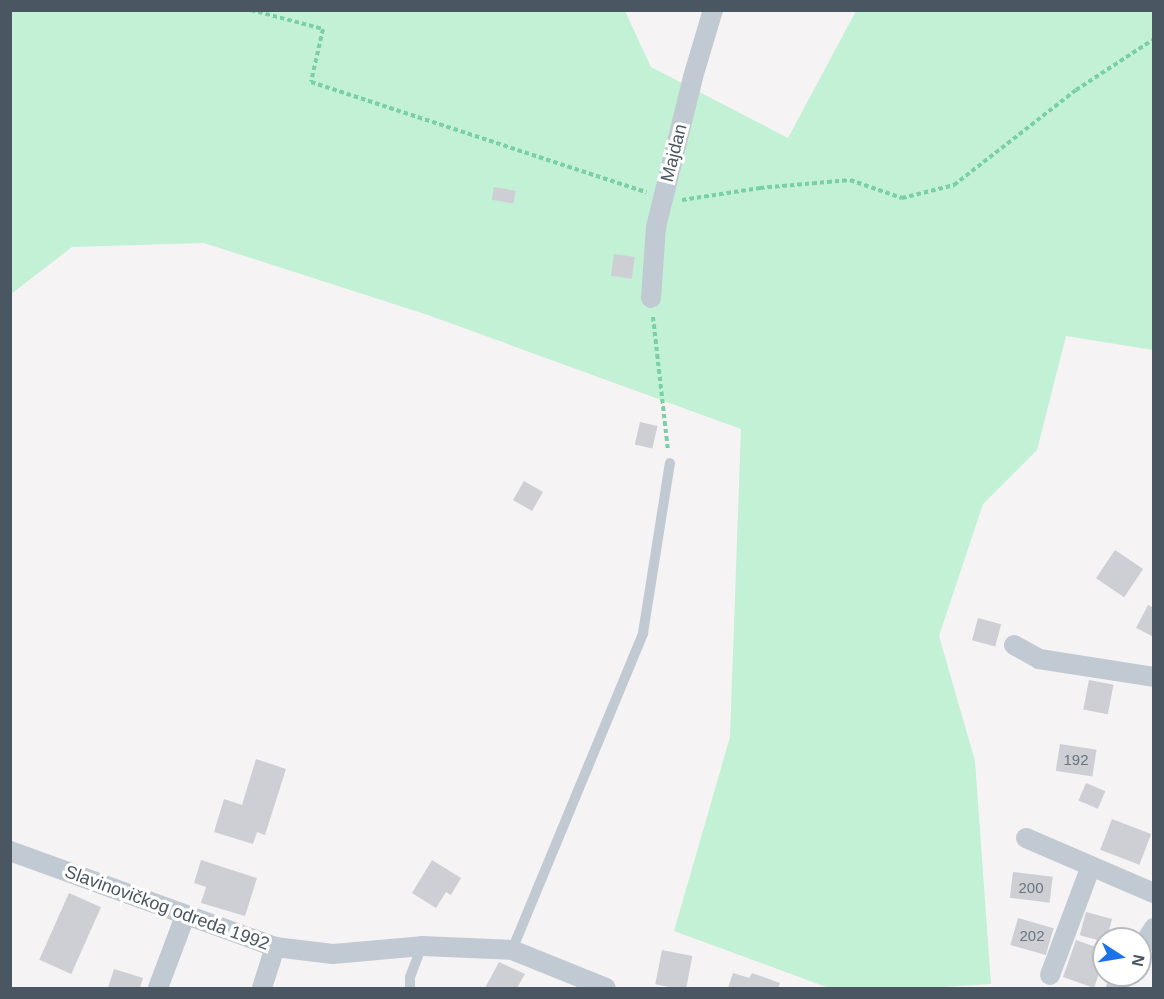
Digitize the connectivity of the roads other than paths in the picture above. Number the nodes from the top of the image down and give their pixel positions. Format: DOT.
graph roads {
  1 [pos="713,10"];
  2 [pos="651,298"];
  3 [pos="669,464"];
  4 [pos="1014,645"];
  5 [pos="1154,677"];
  6 [pos="1026,838"];
  7 [pos="10,851"];
  8 [pos="1091,866"];
  9 [pos="1154,893"];
  10 [pos="185,916"];
  11 [pos="422,946"];
  12 [pos="275,947"];
  13 [pos="512,950"];
  14 [pos="1050,975"];
  15 [pos="158,988"];
  16 [pos="262,988"];
  17 [pos="410,988"];
  18 [pos="606,988"];
  1 -- 2 [label="street, Majdan"];
  3 -- 13 [label="lane"];
  4 -- 5 [label="street"];
  6 -- 8 [label="street"];
  7 -- 10 [label="street, Slavinovičkog odreda 1992"];
  8 -- 9 [label="street"];
  8 -- 14 [label="street"];
  10 -- 12 [label="street, Slavinovičkog odreda 1992"];
  10 -- 15 [label="street, Slavinovičkog odreda 1992"];
  11 -- 12 [label="street, Slavinovičkog odreda 1992"];
  11 -- 13 [label="street, Slavinovičkog odreda 1992"];
  11 -- 17 [label="lane"];
  12 -- 16 [label="street, Slavinovičkog odreda 1992"];
  13 -- 18 [label="street, Slavinovičkog odreda 1992"];
}
